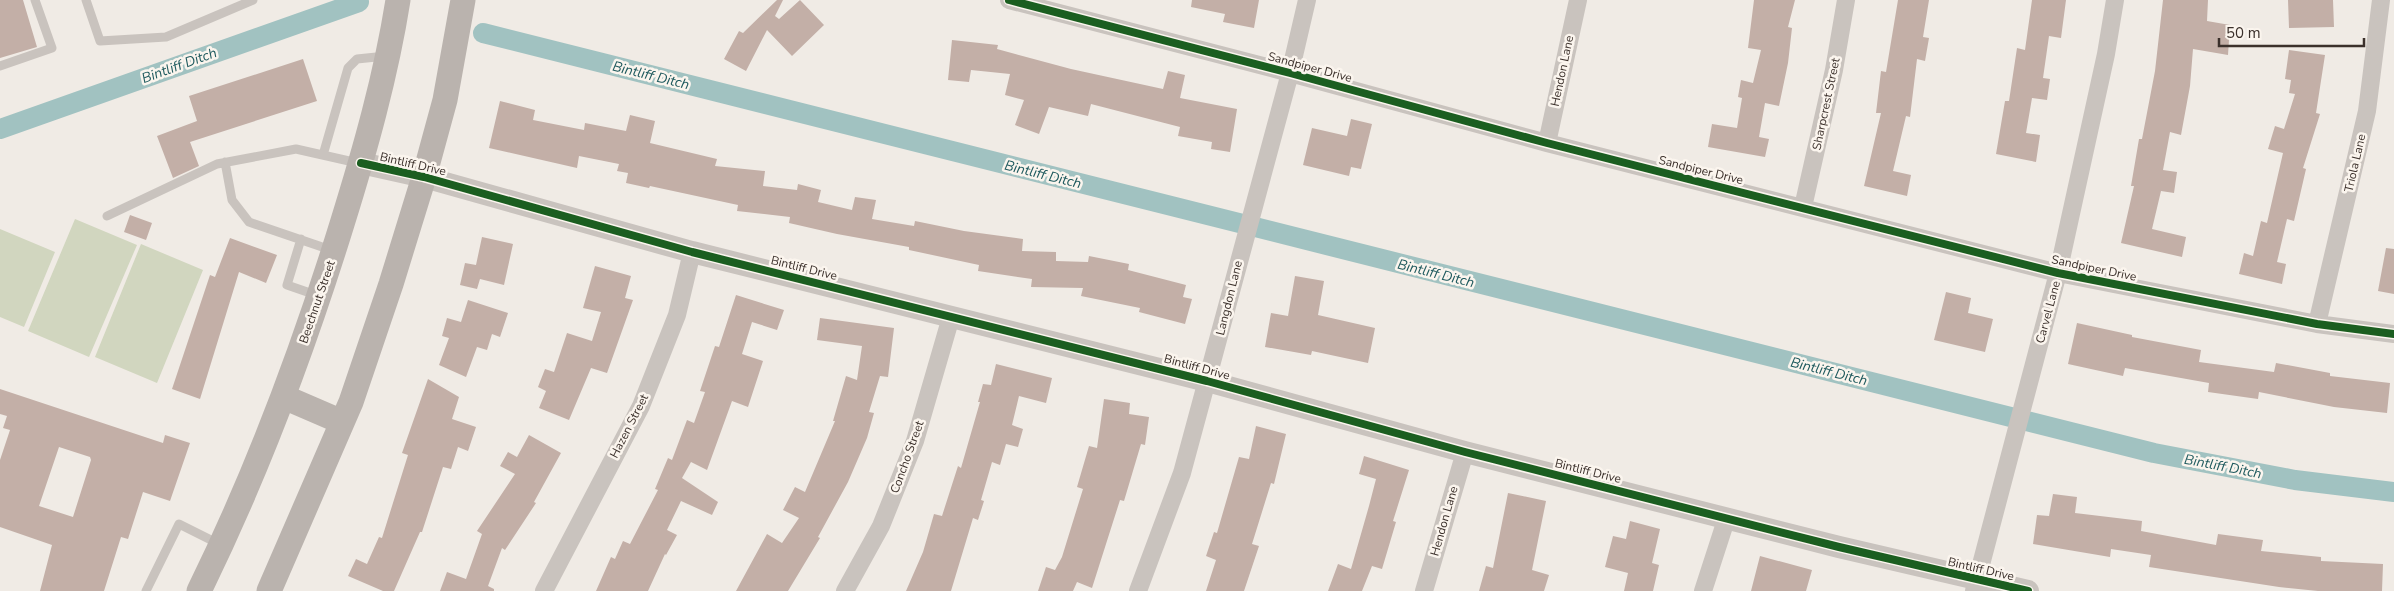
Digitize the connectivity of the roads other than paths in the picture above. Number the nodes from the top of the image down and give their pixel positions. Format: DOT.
graph roads {
  1 [pos="35,0"];
  2 [pos="86,0"];
  3 [pos="253,0"];
  4 [pos="398,0"];
  5 [pos="464,0"];
  6 [pos="1009,0"];
  7 [pos="1307,0"];
  8 [pos="1578,0"];
  9 [pos="1846,0"];
  10 [pos="2115,0"];
  11 [pos="2381,0"];
  12 [pos="1036,3"];
  13 [pos="388,56"];
  14 [pos="0,66"];
  15 [pos="1290,73"];
  16 [pos="1547,143"];
  17 [pos="323,155"];
  18 [pos="225,162"];
  19 [pos="361,163"];
  20 [pos="424,177"];
  21 [pos="1803,206"];
  22 [pos="106,216"];
  23 [pos="301,239"];
  24 [pos="334,251"];
  25 [pos="692,252"];
  26 [pos="2058,272"];
  27 [pos="319,296"];
  28 [pos="951,317"];
  29 [pos="2318,324"];
  30 [pos="2394,334"];
  31 [pos="1207,381"];
  32 [pos="284,397"];
  33 [pos="342,422"];
  34 [pos="1465,452"];
  35 [pos="1727,517"];
  36 [pos="221,546"];
  37 [pos="1976,586"];
  38 [pos="146,591"];
  39 [pos="199,591"];
  40 [pos="269,591"];
  41 [pos="544,591"];
  42 [pos="845,591"];
  43 [pos="1138,591"];
  44 [pos="1424,591"];
  45 [pos="1703,591"];
  46 [pos="2028,591"];
  1 -- 14 [label="lane"];
  2 -- 3 [label="lane"];
  4 -- 13 [label="main road, Beechnut Street"];
  5 -- 20 [label="main road"];
  6 -- 12 [label="street, Sandpiper Drive"];
  7 -- 15 [label="street, Langdon Lane"];
  8 -- 16 [label="street, Hendon Lane"];
  9 -- 21 [label="street, Sharpcrest Street"];
  10 -- 26 [label="street, Carvel Lane"];
  11 -- 29 [label="street, Triola Lane"];
  12 -- 15 [label="street, Sandpiper Drive"];
  13 -- 17 [label="lane"];
  13 -- 19 [label="main road, Beechnut Street"];
  15 -- 16 [label="street, Sandpiper Drive"];
  15 -- 31 [label="street, Langdon Lane"];
  16 -- 21 [label="street, Sandpiper Drive"];
  17 -- 18 [label="lane"];
  17 -- 19 [label="lane"];
  18 -- 22 [label="lane"];
  18 -- 23 [label="lane"];
  19 -- 20 [label="street, Bintliff Drive"];
  19 -- 24 [label="main road, Beechnut Street"];
  20 -- 25 [label="street, Bintliff Drive"];
  20 -- 33 [label="main road"];
  21 -- 26 [label="street, Sandpiper Drive"];
  23 -- 24 [label="lane"];
  23 -- 27 [label="lane"];
  24 -- 27 [label="main road, Beechnut Street"];
  25 -- 28 [label="street, Bintliff Drive"];
  25 -- 41 [label="street, Hazen Street"];
  26 -- 29 [label="street, Sandpiper Drive"];
  26 -- 37 [label="street, Carvel Lane"];
  27 -- 32 [label="main road, Beechnut Street"];
  28 -- 31 [label="street, Bintliff Drive"];
  28 -- 42 [label="street, Concho Street"];
  29 -- 30 [label="street, Sandpiper Drive"];
  31 -- 34 [label="street, Bintliff Drive"];
  31 -- 43 [label="street, Langdon Lane"];
  32 -- 33 [label="main road"];
  32 -- 36 [label="main road, Beechnut Street"];
  33 -- 40 [label="main road"];
  34 -- 35 [label="street, Bintliff Drive"];
  34 -- 44 [label="street, Hendon Lane"];
  35 -- 37 [label="street, Bintliff Drive"];
  35 -- 45 [label="street"];
  36 -- 38 [label="lane"];
  36 -- 39 [label="main road, Beechnut Street"];
  37 -- 46 [label="street, Bintliff Drive"];
}
